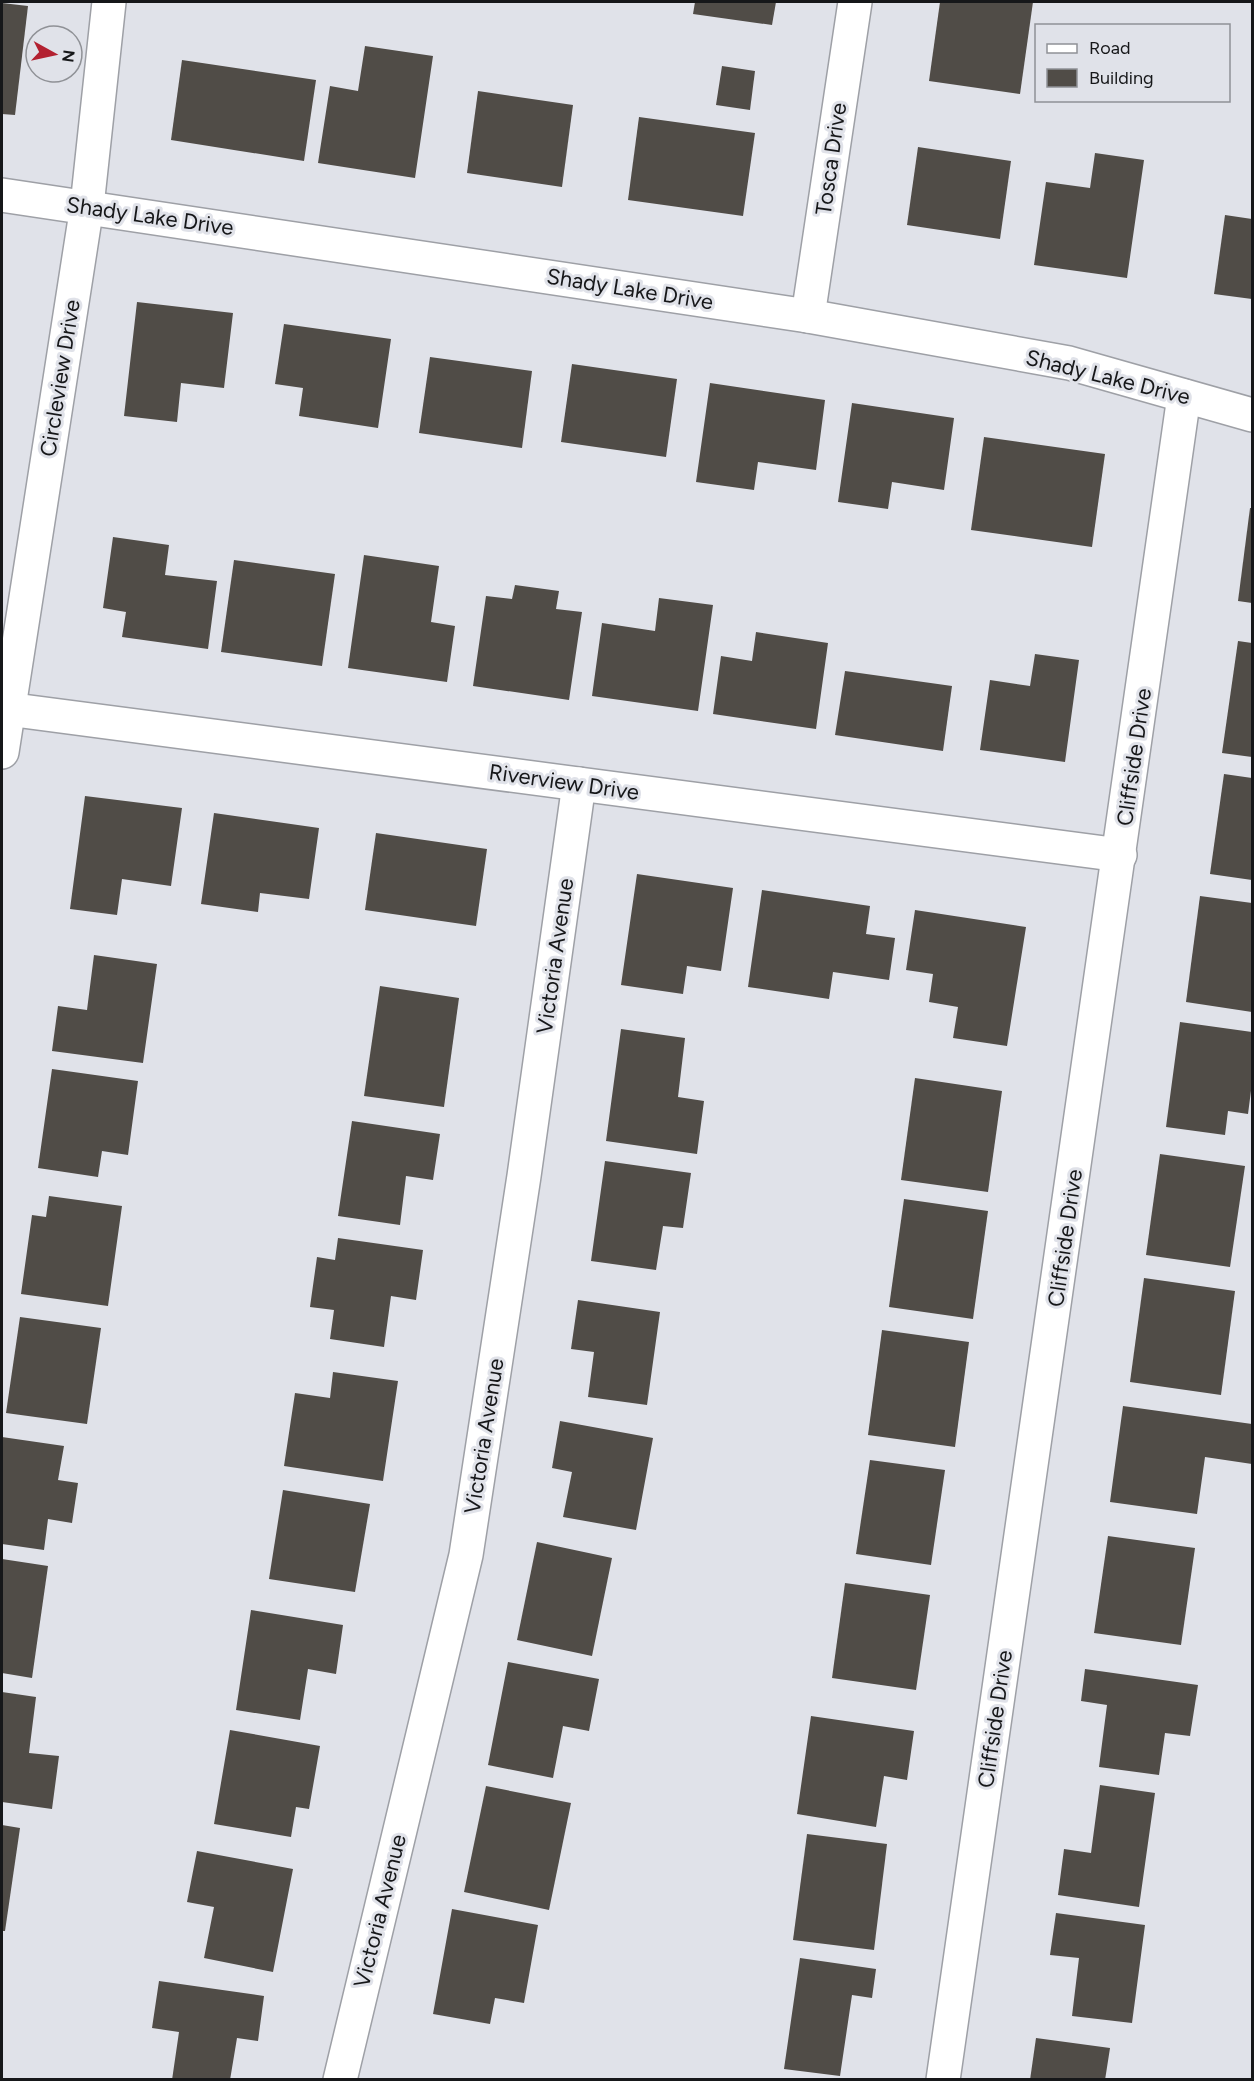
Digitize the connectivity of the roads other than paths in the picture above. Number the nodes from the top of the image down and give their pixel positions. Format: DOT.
graph roads {
  1 [pos="109,2"];
  2 [pos="855,2"];
  3 [pos="2,195"];
  4 [pos="87,206"];
  5 [pos="808,316"];
  6 [pos="1184,396"];
  7 [pos="1252,415"];
  8 [pos="8,709"];
  9 [pos="2,752"];
  10 [pos="579,784"];
  11 [pos="1120,855"];
  12 [pos="340,2079"];
  13 [pos="943,2079"];
  1 -- 4 [label="street, Circleview Drive"];
  2 -- 5 [label="street, Tosca Drive"];
  3 -- 4 [label="street, Shady Lake Drive"];
  4 -- 5 [label="street, Shady Lake Drive"];
  4 -- 8 [label="street, Circleview Drive"];
  5 -- 6 [label="street, Shady Lake Drive"];
  6 -- 7 [label="street, Shady Lake Drive"];
  6 -- 11 [label="street, Cliffside Drive"];
  8 -- 9 [label="street, Circleview Drive"];
  8 -- 10 [label="street, Riverview Drive"];
  10 -- 11 [label="street, Riverview Drive"];
  10 -- 12 [label="street, Victoria Avenue"];
  11 -- 13 [label="street, Cliffside Drive"];
}
